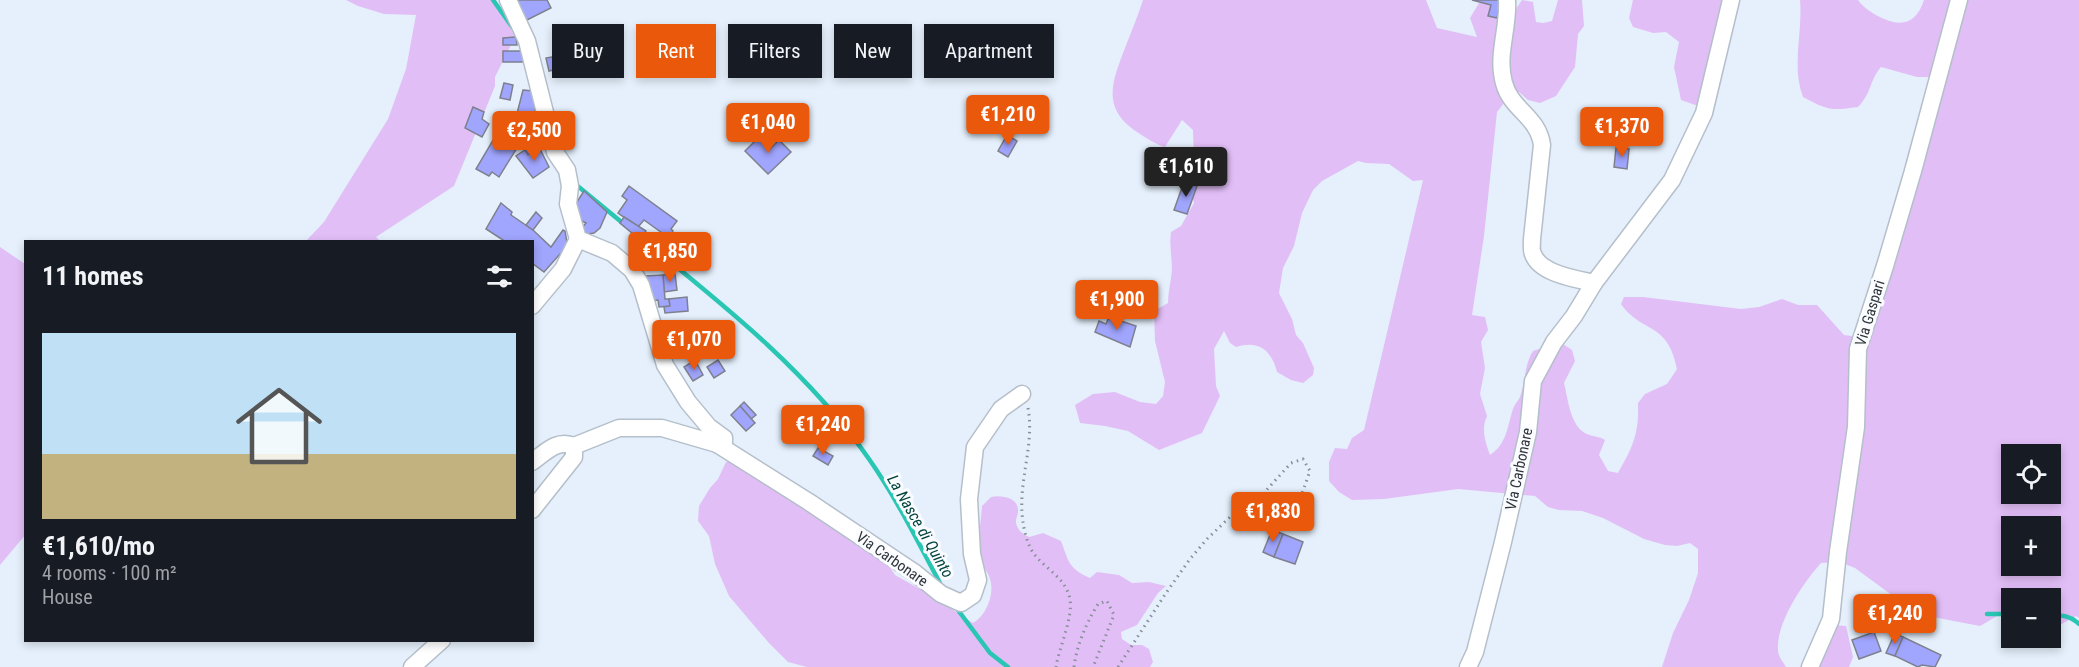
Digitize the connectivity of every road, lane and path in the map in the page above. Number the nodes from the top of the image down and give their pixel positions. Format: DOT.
graph roads {
  1 [pos="508,0"];
  2 [pos="1507,0"];
  3 [pos="1731,0"];
  4 [pos="1959,0"];
  5 [pos="578,239"];
  6 [pos="1594,283"];
  7 [pos="534,304"];
  8 [pos="1022,394"];
  9 [pos="717,444"];
  10 [pos="574,446"];
  11 [pos="534,460"];
  12 [pos="534,507"];
  13 [pos="1290,527"];
  14 [pos="440,642"];
  15 [pos="412,667"];
  16 [pos="1056,667"];
  17 [pos="1074,667"];
  18 [pos="1093,667"];
  19 [pos="1118,667"];
  20 [pos="1468,667"];
  21 [pos="1810,667"];
  1 -- 5 [label="street"];
  2 -- 6 [label="street"];
  3 -- 6 [label="street, Via Carbonare"];
  4 -- 21 [label="street, Via Gaspari"];
  5 -- 7 [label="street"];
  5 -- 9 [label="street"];
  6 -- 20 [label="street, Via Carbonare"];
  8 -- 9 [label="street, Via Carbonare"];
  8 -- 16 [label="path"];
  9 -- 10 [label="street, Via Carbonare"];
  10 -- 11 [label="street, Via Carbonare"];
  10 -- 12 [label="street"];
  13 -- 19 [label="path"];
  14 -- 15 [label="street"];
  17 -- 18 [label="path"];
}
